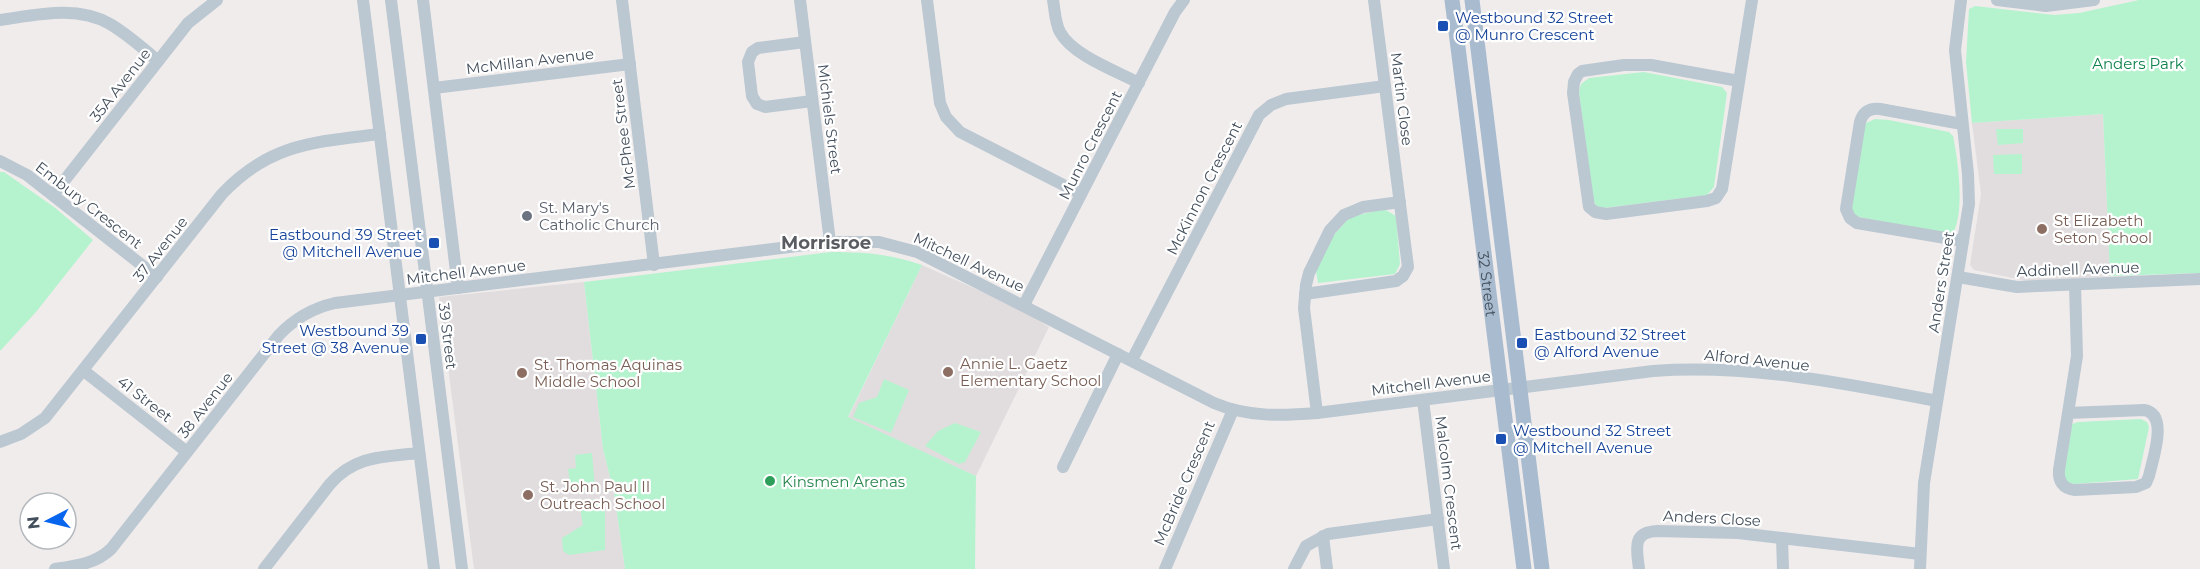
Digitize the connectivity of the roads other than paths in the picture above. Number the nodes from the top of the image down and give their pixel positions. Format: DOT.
graph roads {
  1 [pos="217,0"];
  2 [pos="363,0"];
  3 [pos="391,0"];
  4 [pos="423,0"];
  5 [pos="622,0"];
  6 [pos="800,0"];
  7 [pos="927,0"];
  8 [pos="1053,0"];
  9 [pos="1184,0"];
  10 [pos="1374,0"];
  11 [pos="1452,0"];
  12 [pos="1472,0"];
  13 [pos="1752,0"];
  14 [pos="1961,0"];
  15 [pos="1997,0"];
  16 [pos="2094,0"];
  17 [pos="0,20"];
  18 [pos="805,42"];
  19 [pos="159,61"];
  20 [pos="630,64"];
  21 [pos="1738,81"];
  22 [pos="1138,83"];
  23 [pos="1385,86"];
  24 [pos="434,88"];
  25 [pos="813,101"];
  26 [pos="1962,124"];
  27 [pos="380,134"];
  28 [pos="0,161"];
  29 [pos="1081,194"];
  30 [pos="53,195"];
  31 [pos="1400,202"];
  32 [pos="1963,241"];
  33 [pos="830,242"];
  34 [pos="654,265"];
  35 [pos="157,277"];
  36 [pos="1958,277"];
  37 [pos="2200,279"];
  38 [pos="2075,285"];
  39 [pos="458,288"];
  40 [pos="427,292"];
  41 [pos="1305,294"];
  42 [pos="400,295"];
  43 [pos="1024,305"];
  44 [pos="1118,354"];
  45 [pos="1132,360"];
  46 [pos="84,370"];
  47 [pos="1520,387"];
  48 [pos="1501,390"];
  49 [pos="1423,400"];
  50 [pos="1937,401"];
  51 [pos="1233,410"];
  52 [pos="1317,413"];
  53 [pos="2068,413"];
  54 [pos="0,442"];
  55 [pos="187,452"];
  56 [pos="419,453"];
  57 [pos="1063,467"];
  58 [pos="1438,519"];
  59 [pos="1323,536"];
  60 [pos="1782,538"];
  61 [pos="106,554"];
  62 [pos="1920,554"];
  63 [pos="433,568"];
  64 [pos="55,569"];
  65 [pos="104,569"];
  66 [pos="264,569"];
  67 [pos="462,569"];
  68 [pos="1165,569"];
  69 [pos="1294,569"];
  70 [pos="1327,569"];
  71 [pos="1444,569"];
  72 [pos="1524,569"];
  73 [pos="1542,569"];
  74 [pos="1639,569"];
  75 [pos="1783,569"];
  76 [pos="1920,569"];
  1 -- 19 [label="street, 35A Avenue"];
  2 -- 27 [label="street"];
  3 -- 40 [label="street, 39 Street"];
  4 -- 24 [label="street, 39 Street"];
  5 -- 20 [label="street, McPhee Street"];
  6 -- 18 [label="street, Michiels Street"];
  7 -- 29 [label="street"];
  8 -- 22 [label="street"];
  9 -- 22 [label="street, Munro Crescent"];
  10 -- 23 [label="street, Martin Close"];
  11 -- 48 [label="main road, 32 Street"];
  12 -- 47 [label="main road, 32 Street"];
  13 -- 21 [label="street"];
  14 -- 26 [label="street, Anders Street"];
  15 -- 16 [label="street"];
  17 -- 19 [label="street"];
  18 -- 25 [label="street, Michiels Street"];
  18 -- 25 [label="street"];
  19 -- 30 [label="street, 35A Avenue"];
  20 -- 24 [label="street, McMillan Avenue"];
  20 -- 34 [label="street, McPhee Street"];
  21 -- 21 [label="street"];
  22 -- 29 [label="street, Munro Crescent"];
  23 -- 31 [label="street, Martin Close"];
  23 -- 45 [label="street, McKinnon Crescent"];
  24 -- 39 [label="street, 39 Street"];
  25 -- 33 [label="street, Michiels Street"];
  26 -- 32 [label="street, Anders Street"];
  26 -- 32 [label="street"];
  27 -- 35 [label="street, 37 Avenue"];
  27 -- 42 [label="street"];
  28 -- 30 [label="street, Embury Crescent"];
  29 -- 43 [label="street, Munro Crescent"];
  30 -- 35 [label="street, Embury Crescent"];
  31 -- 41 [label="street"];
  31 -- 41 [label="street, Martin Close"];
  32 -- 36 [label="street, Anders Street"];
  33 -- 34 [label="street, Mitchell Avenue"];
  33 -- 43 [label="street, Mitchell Avenue"];
  34 -- 39 [label="street, Mitchell Avenue"];
  35 -- 46 [label="street, 37 Avenue"];
  36 -- 38 [label="street, Addinell Avenue"];
  36 -- 50 [label="street, Anders Street"];
  37 -- 38 [label="street, Addinell Avenue"];
  38 -- 53 [label="street"];
  39 -- 40 [label="street, Mitchell Avenue"];
  40 -- 42 [label="street, Mitchell Avenue"];
  40 -- 67 [label="street, 39 Street"];
  41 -- 52 [label="street"];
  42 -- 55 [label="street, 38 Avenue"];
  42 -- 56 [label="street"];
  43 -- 44 [label="street, Mitchell Avenue"];
  44 -- 45 [label="street, Mitchell Avenue"];
  44 -- 57 [label="street"];
  45 -- 51 [label="street, Mitchell Avenue"];
  46 -- 54 [label="street, 37 Avenue"];
  46 -- 55 [label="street, 41 Street"];
  47 -- 48 [label="street, Alford Avenue"];
  47 -- 50 [label="street, Alford Avenue"];
  47 -- 73 [label="main road, 32 Street"];
  48 -- 49 [label="street, Mitchell Avenue"];
  48 -- 72 [label="main road, 32 Street"];
  49 -- 52 [label="street, Mitchell Avenue"];
  49 -- 58 [label="street, Malcolm Crescent"];
  50 -- 62 [label="street, Anders Street"];
  51 -- 52 [label="street, Mitchell Avenue"];
  51 -- 68 [label="street, McBride Crescent"];
  53 -- 53 [label="street"];
  55 -- 61 [label="street, 38 Avenue"];
  56 -- 63 [label="street"];
  56 -- 66 [label="street"];
  58 -- 59 [label="street"];
  58 -- 71 [label="street, Malcolm Crescent"];
  59 -- 69 [label="street"];
  59 -- 70 [label="street"];
  60 -- 62 [label="street, Anders Close"];
  60 -- 74 [label="street, Anders Close"];
  60 -- 75 [label="street"];
  61 -- 64 [label="street, 38 Avenue"];
  61 -- 65 [label="street"];
  62 -- 76 [label="street, Anders Street"];
}
